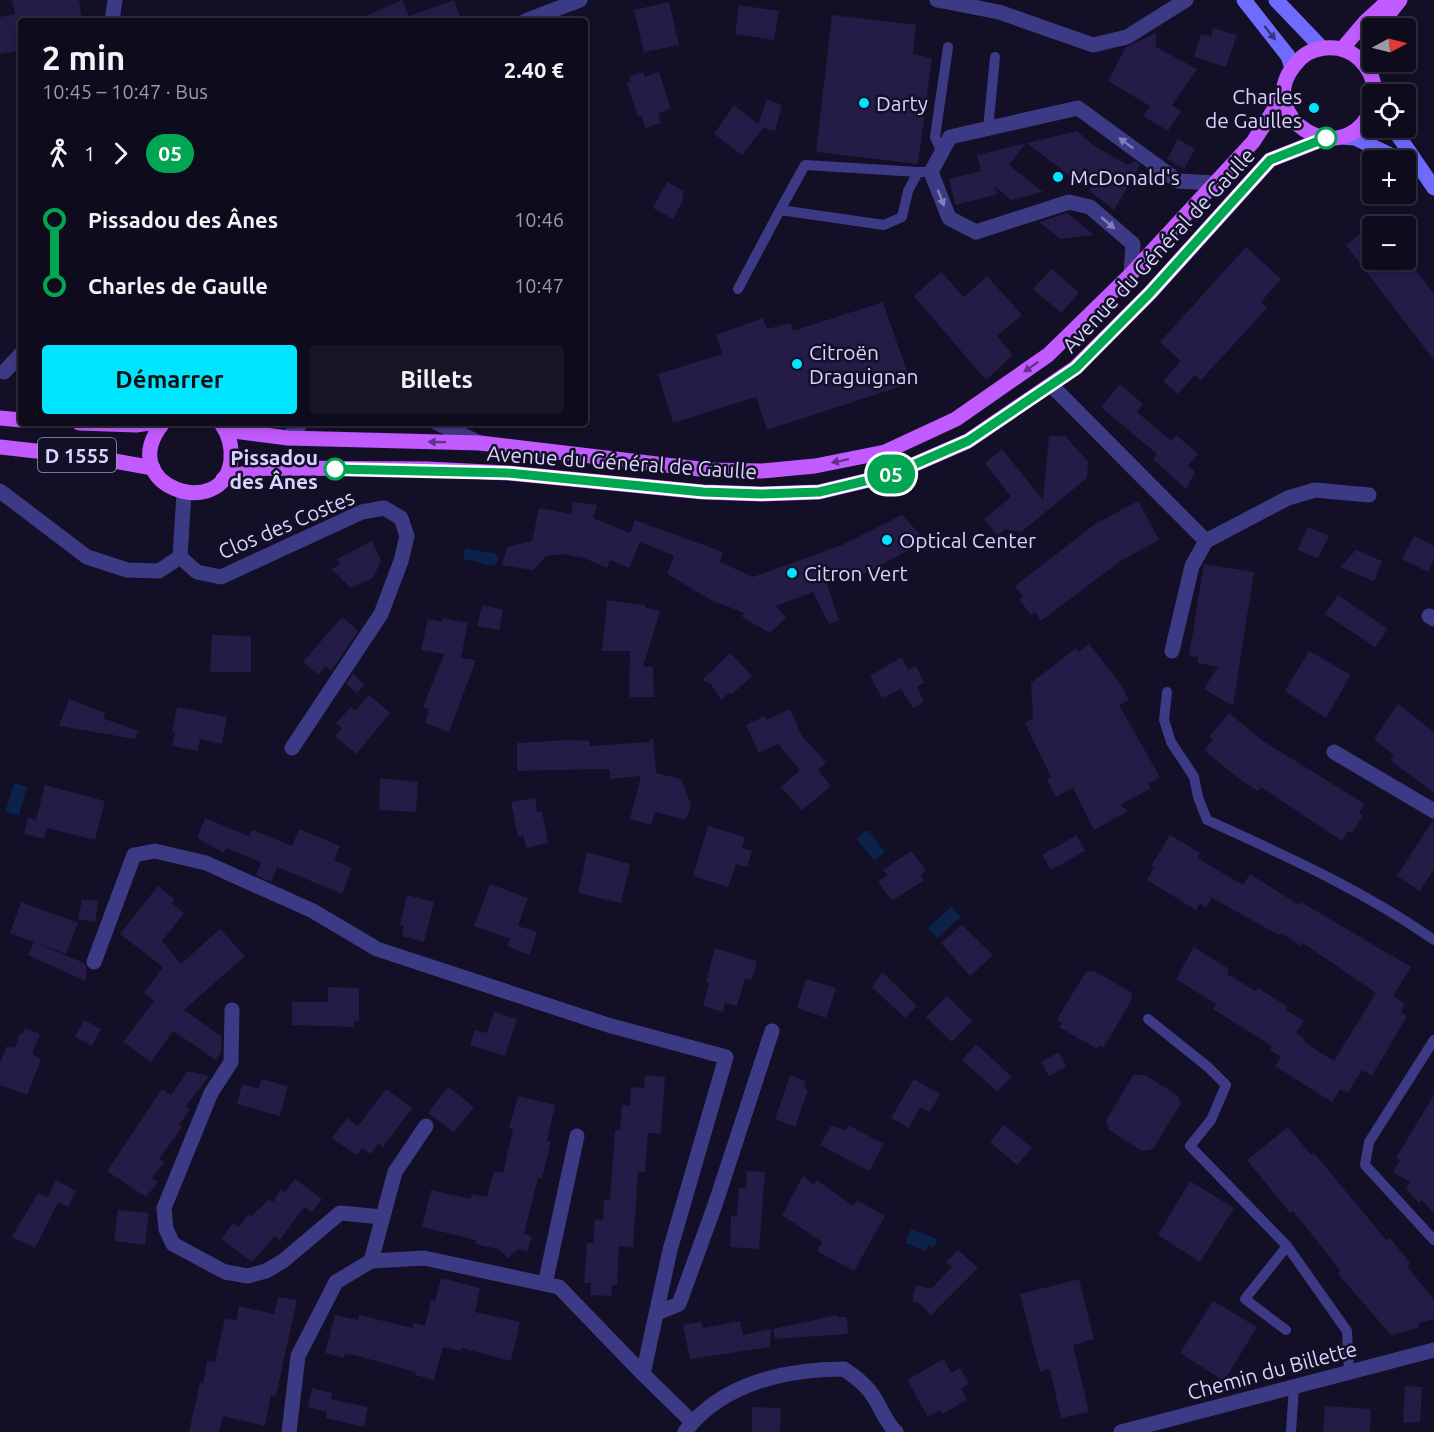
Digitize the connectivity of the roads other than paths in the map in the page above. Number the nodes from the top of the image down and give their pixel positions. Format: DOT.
graph roads {
  1 [pos="115,0"];
  2 [pos="580,0"];
  3 [pos="937,0"];
  4 [pos="1186,0"];
  5 [pos="1244,0"];
  6 [pos="1276,0"];
  7 [pos="1389,0"];
  8 [pos="1400,0"];
  9 [pos="112,18"];
  10 [pos="533,18"];
  11 [pos="1387,18"];
  12 [pos="948,47"];
  13 [pos="1322,48"];
  14 [pos="1342,49"];
  15 [pos="995,57"];
  16 [pos="1362,60"];
  17 [pos="1292,68"];
  18 [pos="1284,94"];
  19 [pos="1362,125"];
  20 [pos="988,129"];
  21 [pos="1333,138"];
  22 [pos="1400,138"];
  23 [pos="1380,150"];
  24 [pos="942,153"];
  25 [pos="925,172"];
  26 [pos="1416,175"];
  27 [pos="1214,183"];
  28 [pos="1434,188"];
  29 [pos="1434,195"];
  30 [pos="780,210"];
  31 [pos="1131,274"];
  32 [pos="738,289"];
  33 [pos="18,357"];
  34 [pos="4,372"];
  35 [pos="1051,385"];
  36 [pos="0,418"];
  37 [pos="18,420"];
  38 [pos="162,426"];
  39 [pos="298,426"];
  40 [pos="444,426"];
  41 [pos="223,427"];
  42 [pos="288,438"];
  43 [pos="480,442"];
  44 [pos="0,447"];
  45 [pos="153,468"];
  46 [pos="223,479"];
  47 [pos="0,491"];
  48 [pos="184,493"];
  49 [pos="1369,495"];
  50 [pos="1206,541"];
  51 [pos="180,556"];
  52 [pos="1172,651"];
  53 [pos="1167,692"];
  54 [pos="292,748"];
  55 [pos="1334,752"];
  56 [pos="1434,811"];
  57 [pos="1434,940"];
  58 [pos="94,962"];
  59 [pos="232,1010"];
  60 [pos="1148,1019"];
  61 [pos="772,1031"];
  62 [pos="1434,1040"];
  63 [pos="426,1126"];
  64 [pos="577,1136"];
  65 [pos="381,1216"];
  66 [pos="1434,1240"];
  67 [pos="1287,1246"];
  68 [pos="371,1261"];
  69 [pos="545,1284"];
  70 [pos="657,1313"];
  71 [pos="1286,1330"];
  72 [pos="1434,1350"];
  73 [pos="1349,1372"];
  74 [pos="643,1374"];
  75 [pos="1293,1386"];
  76 [pos="689,1427"];
  77 [pos="288,1432"];
  78 [pos="896,1432"];
  79 [pos="1121,1432"];
  80 [pos="1291,1432"];
  1 -- 9 [label="street"];
  2 -- 10 [label="street"];
  3 -- 4 [label="street"];
  5 -- 17 [label="street, one-way"];
  6 -- 13 [label="street"];
  7 -- 14 [label="main road"];
  8 -- 11 [label="main road"];
  12 -- 24 [label="lane"];
  13 -- 14 [label="main road"];
  13 -- 17 [label="main road"];
  14 -- 16 [label="main road"];
  15 -- 20 [label="lane"];
  17 -- 18 [label="main road, Avenue du Général de Gaulle"];
  18 -- 21 [label="main road"];
  18 -- 27 [label="main road, Avenue du Général de Gaulle"];
  19 -- 21 [label="main road, Avenue du Général de Gaulle"];
  20 -- 24 [label="street"];
  27 -- 20 [label="street, one-way"];
  21 -- 23 [label="street"];
  21 -- 35 [label="main road, Avenue du Général de Gaulle"];
  22 -- 28 [label="street"];
  24 -- 25 [label="street"];
  25 -- 30 [label="lane"];
  25 -- 30 [label="lane"];
  25 -- 31 [label="street, one-way"];
  26 -- 29 [label="street"];
  27 -- 31 [label="main road, Avenue du Général de Gaulle"];
  30 -- 32 [label="lane"];
  31 -- 43 [label="main road, Avenue du Général de Gaulle, one-way"];
  33 -- 34 [label="street"];
  35 -- 46 [label="main road, Avenue du Général de Gaulle"];
  35 -- 50 [label="street"];
  36 -- 37 [label="main road, D 1555"];
  38 -- 45 [label="main road"];
  39 -- 42 [label="street"];
  40 -- 43 [label="street"];
  41 -- 42 [label="main road, Avenue du Général de Gaulle"];
  41 -- 46 [label="main road, Avenue du Général de Gaulle"];
  43 -- 42 [label="main road, Avenue du Général de Gaulle, one-way"];
  44 -- 45 [label="main road, D 1555"];
  45 -- 48 [label="main road"];
  46 -- 48 [label="main road, Avenue du Général de Gaulle"];
  47 -- 51 [label="street"];
  48 -- 51 [label="street"];
  49 -- 50 [label="street"];
  50 -- 52 [label="street"];
  51 -- 54 [label="street, Clos des Costes"];
  53 -- 57 [label="lane"];
  55 -- 56 [label="street"];
  58 -- 70 [label="street"];
  59 -- 65 [label="street"];
  60 -- 67 [label="lane"];
  61 -- 70 [label="street"];
  62 -- 66 [label="lane"];
  63 -- 65 [label="street"];
  64 -- 69 [label="street"];
  65 -- 68 [label="street"];
  67 -- 71 [label="lane"];
  67 -- 73 [label="lane"];
  68 -- 69 [label="street"];
  68 -- 77 [label="street"];
  69 -- 74 [label="street"];
  70 -- 74 [label="street"];
  72 -- 73 [label="street, Chemin du Billette"];
  73 -- 75 [label="street, Chemin du Billette"];
  74 -- 76 [label="street"];
  75 -- 79 [label="street, Chemin du Billette"];
  75 -- 80 [label="lane"];
  76 -- 78 [label="street"];
}
